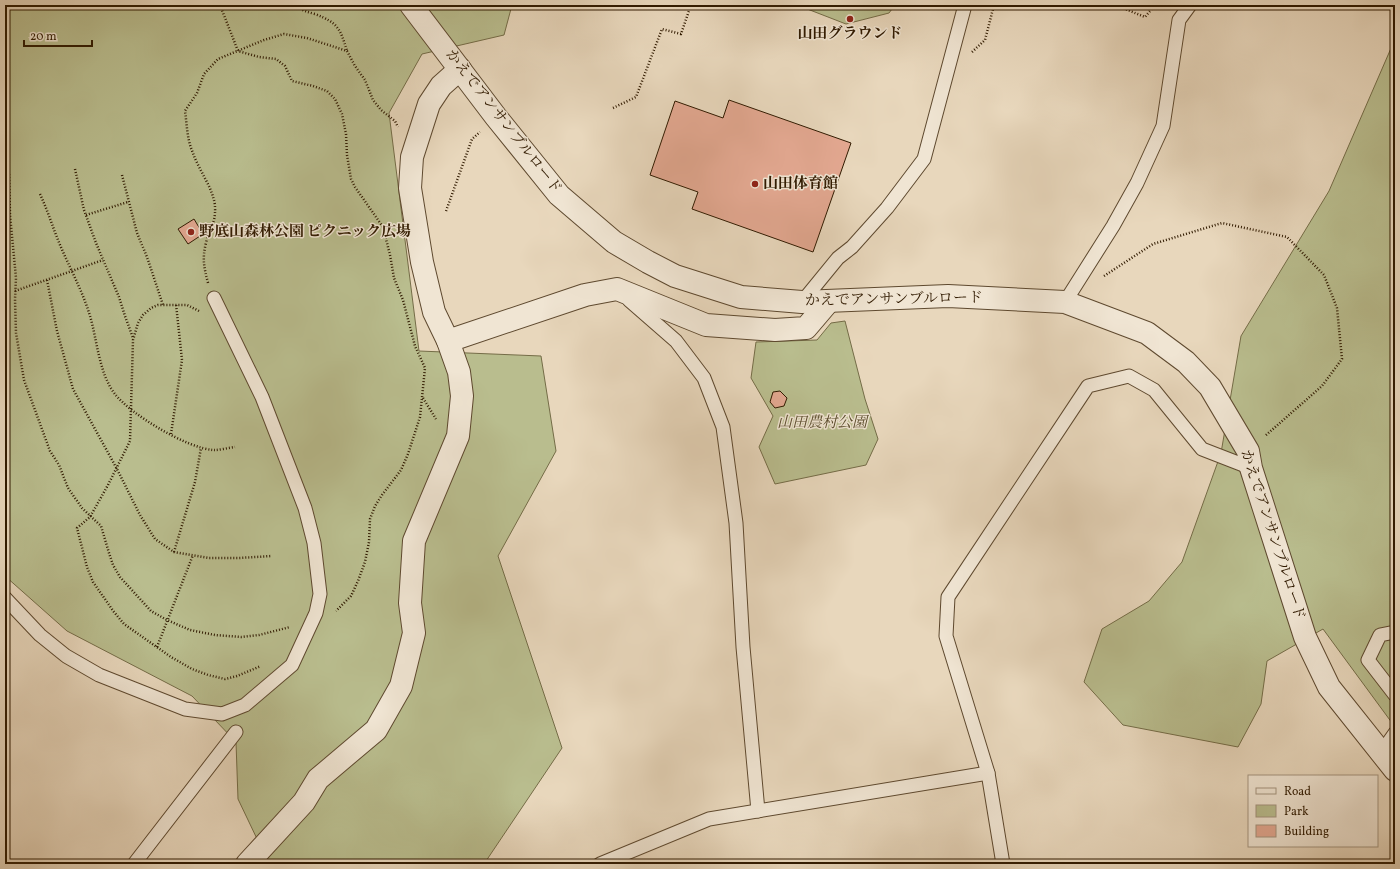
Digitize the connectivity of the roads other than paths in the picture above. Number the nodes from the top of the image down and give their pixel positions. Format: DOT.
graph roads {
  1 [pos="411,5"];
  2 [pos="965,5"];
  3 [pos="1190,5"];
  4 [pos="460,69"];
  5 [pos="617,289"];
  6 [pos="829,301"];
  7 [pos="802,302"];
  8 [pos="1065,302"];
  9 [pos="217,303"];
  10 [pos="448,341"];
  11 [pos="1250,460"];
  12 [pos="5,598"];
  13 [pos="1395,632"];
  14 [pos="1395,695"];
  15 [pos="236,732"];
  16 [pos="1395,733"];
  17 [pos="1381,753"];
  18 [pos="1395,770"];
  19 [pos="988,772"];
  20 [pos="758,811"];
  21 [pos="134,864"];
  22 [pos="247,864"];
  23 [pos="600,864"];
  24 [pos="1003,864"];
  1 -- 4 [label="street, かえでアンサンブルロード"];
  2 -- 7 [label="lane"];
  3 -- 8 [label="lane"];
  4 -- 7 [label="street, かえでアンサンブルロード"];
  4 -- 10 [label="street"];
  5 -- 6 [label="street"];
  5 -- 10 [label="street"];
  5 -- 20 [label="lane"];
  6 -- 7 [label="street, かえでアンサンブルロード"];
  6 -- 8 [label="street, かえでアンサンブルロード"];
  8 -- 11 [label="street, かえでアンサンブルロード"];
  9 -- 12 [label="lane"];
  10 -- 22 [label="street"];
  11 -- 17 [label="street, かえでアンサンブルロード"];
  11 -- 19 [label="lane"];
  13 -- 14 [label="lane"];
  15 -- 21 [label="lane"];
  16 -- 17 [label="lane"];
  17 -- 18 [label="street, かえでアンサンブルロード"];
  19 -- 20 [label="lane"];
  19 -- 24 [label="lane"];
  20 -- 23 [label="lane"];
}
